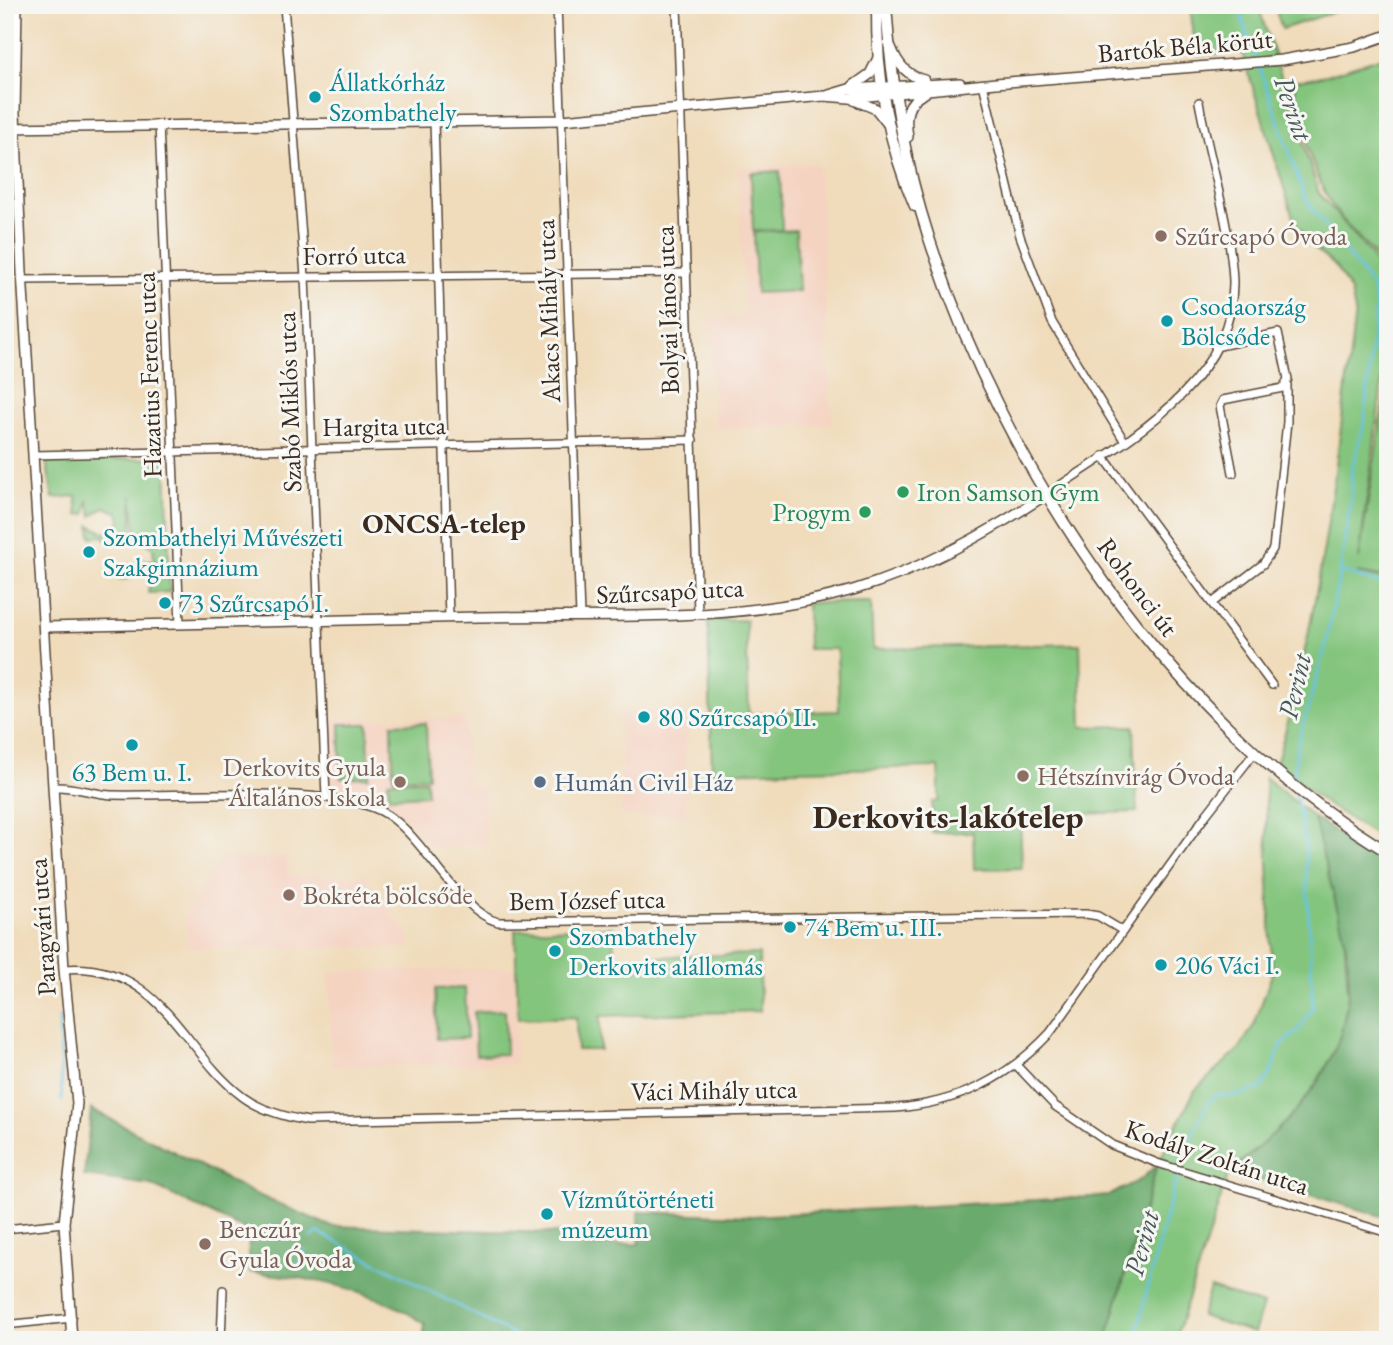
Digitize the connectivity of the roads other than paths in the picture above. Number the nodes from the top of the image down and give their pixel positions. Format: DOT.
graph roads {
  1 [pos="17,5"];
  2 [pos="284,5"];
  3 [pos="557,5"];
  4 [pos="677,5"];
  5 [pos="877,5"];
  6 [pos="886,5"];
  7 [pos="1388,35"];
  8 [pos="888,37"];
  9 [pos="878,58"];
  10 [pos="983,84"];
  11 [pos="933,87"];
  12 [pos="895,90"];
  13 [pos="881,91"];
  14 [pos="849,94"];
  15 [pos="1199,102"];
  16 [pos="682,109"];
  17 [pos="562,120"];
  18 [pos="434,121"];
  19 [pos="295,123"];
  20 [pos="159,124"];
  21 [pos="888,125"];
  22 [pos="10,128"];
  23 [pos="912,168"];
  24 [pos="929,237"];
  25 [pos="687,273"];
  26 [pos="568,274"];
  27 [pos="439,275"];
  28 [pos="305,276"];
  29 [pos="166,278"];
  30 [pos="22,280"];
  31 [pos="1215,347"];
  32 [pos="1287,385"];
  33 [pos="692,440"];
  34 [pos="1125,442"];
  35 [pos="574,443"];
  36 [pos="444,446"];
  37 [pos="312,449"];
  38 [pos="173,452"];
  39 [pos="33,455"];
  40 [pos="1104,456"];
  41 [pos="1233,473"];
  42 [pos="1047,494"];
  43 [pos="1212,603"];
  44 [pos="698,612"];
  45 [pos="580,616"];
  46 [pos="449,617"];
  47 [pos="318,621"];
  48 [pos="180,624"];
  49 [pos="44,627"];
  50 [pos="1272,685"];
  51 [pos="1255,752"];
  52 [pos="54,787"];
  53 [pos="326,797"];
  54 [pos="1388,852"];
  55 [pos="1123,931"];
  56 [pos="64,969"];
  57 [pos="1016,1066"];
  58 [pos="64,1223"];
  59 [pos="5,1229"];
  60 [pos="1388,1233"];
  61 [pos="223,1290"];
  62 [pos="72,1318"];
  63 [pos="5,1325"];
  64 [pos="72,1340"];
  65 [pos="221,1340"];
  1 -- 22 [label="street, Paragvári utca"];
  2 -- 19 [label="street, Szabó Miklós utca"];
  3 -- 17 [label="street, Akacs Mihály utca"];
  4 -- 16 [label="street, Bolyai János utca"];
  5 -- 9 [label="main road, Rohonci út"];
  6 -- 8 [label="main road, Rohonci út"];
  7 -- 10 [label="street, Bartók Béla körút"];
  8 -- 11 [label="street"];
  8 -- 12 [label="main road, Rohonci út"];
  9 -- 13 [label="main road, Rohonci út"];
  9 -- 14 [label="street"];
  10 -- 11 [label="street, Bartók Béla körút"];
  10 -- 34 [label="street"];
  11 -- 12 [label="street, Bartók Béla körút"];
  11 -- 23 [label="street"];
  12 -- 13 [label="street, Bartók Béla körút"];
  12 -- 23 [label="main road, Rohonci út"];
  13 -- 14 [label="street, Bartók Béla körút"];
  13 -- 21 [label="main road, Rohonci út"];
  14 -- 16 [label="street, Bartók Béla körút"];
  14 -- 21 [label="street"];
  15 -- 31 [label="street, Szűrcsapó utca"];
  16 -- 17 [label="street, Bartók Béla körút"];
  16 -- 25 [label="street, Bolyai János utca"];
  17 -- 18 [label="street, Bartók Béla körút"];
  17 -- 26 [label="street, Akacs Mihály utca"];
  18 -- 19 [label="street, Bartók Béla körút"];
  18 -- 27 [label="street"];
  19 -- 20 [label="street, Bartók Béla körút"];
  19 -- 28 [label="street, Szabó Miklós utca"];
  20 -- 22 [label="street, Bartók Béla körút"];
  20 -- 29 [label="street, Hazatius Ferenc utca"];
  21 -- 24 [label="main road, Rohonci út"];
  22 -- 30 [label="street, Paragvári utca"];
  23 -- 24 [label="main road, Rohonci út"];
  24 -- 42 [label="main road, Rohonci út"];
  25 -- 26 [label="street, Forró utca"];
  25 -- 33 [label="street, Bolyai János utca"];
  26 -- 27 [label="street, Forró utca"];
  26 -- 35 [label="street, Akacs Mihály utca"];
  27 -- 28 [label="street, Forró utca"];
  27 -- 36 [label="street"];
  28 -- 29 [label="street, Forró utca"];
  28 -- 37 [label="street, Szabó Miklós utca"];
  29 -- 30 [label="street, Forró utca"];
  29 -- 38 [label="street, Hazatius Ferenc utca"];
  30 -- 39 [label="street, Paragvári utca"];
  31 -- 32 [label="street"];
  31 -- 34 [label="street, Szűrcsapó utca"];
  32 -- 41 [label="street"];
  32 -- 43 [label="street"];
  33 -- 35 [label="street, Hargita utca"];
  33 -- 44 [label="street, Bolyai János utca"];
  34 -- 40 [label="street, Szűrcsapó utca"];
  35 -- 36 [label="street, Hargita utca"];
  35 -- 45 [label="street, Akacs Mihály utca"];
  36 -- 37 [label="street, Hargita utca"];
  36 -- 46 [label="street"];
  37 -- 38 [label="street, Hargita utca"];
  37 -- 47 [label="street, Szabó Miklós utca"];
  38 -- 39 [label="street, Hargita utca"];
  38 -- 48 [label="street, Hazatius Ferenc utca"];
  39 -- 49 [label="street, Paragvári utca"];
  40 -- 42 [label="street, Szűrcsapó utca"];
  40 -- 43 [label="street"];
  42 -- 44 [label="street, Szűrcsapó utca"];
  42 -- 51 [label="main road, Rohonci út"];
  43 -- 50 [label="street"];
  44 -- 45 [label="street, Szűrcsapó utca"];
  45 -- 46 [label="street, Szűrcsapó utca"];
  46 -- 47 [label="street, Szűrcsapó utca"];
  47 -- 48 [label="street, Szűrcsapó utca"];
  47 -- 53 [label="street, Szabó Miklós utca"];
  48 -- 49 [label="street, Szűrcsapó utca"];
  49 -- 52 [label="street, Paragvári utca"];
  51 -- 54 [label="main road, Rohonci út"];
  51 -- 55 [label="street, Váci Mihály utca"];
  52 -- 53 [label="street, Bem József utca"];
  52 -- 56 [label="street, Paragvári utca"];
  53 -- 55 [label="street, Bem József utca"];
  55 -- 57 [label="street, Váci Mihály utca"];
  56 -- 57 [label="street, Váci Mihály utca"];
  56 -- 58 [label="street, Paragvári utca"];
  57 -- 60 [label="street, Kodály Zoltán utca"];
  58 -- 59 [label="street"];
  58 -- 62 [label="street, Paragvári utca"];
  61 -- 65 [label="street"];
  62 -- 63 [label="street"];
  62 -- 64 [label="street, Paragvári utca"];
}
